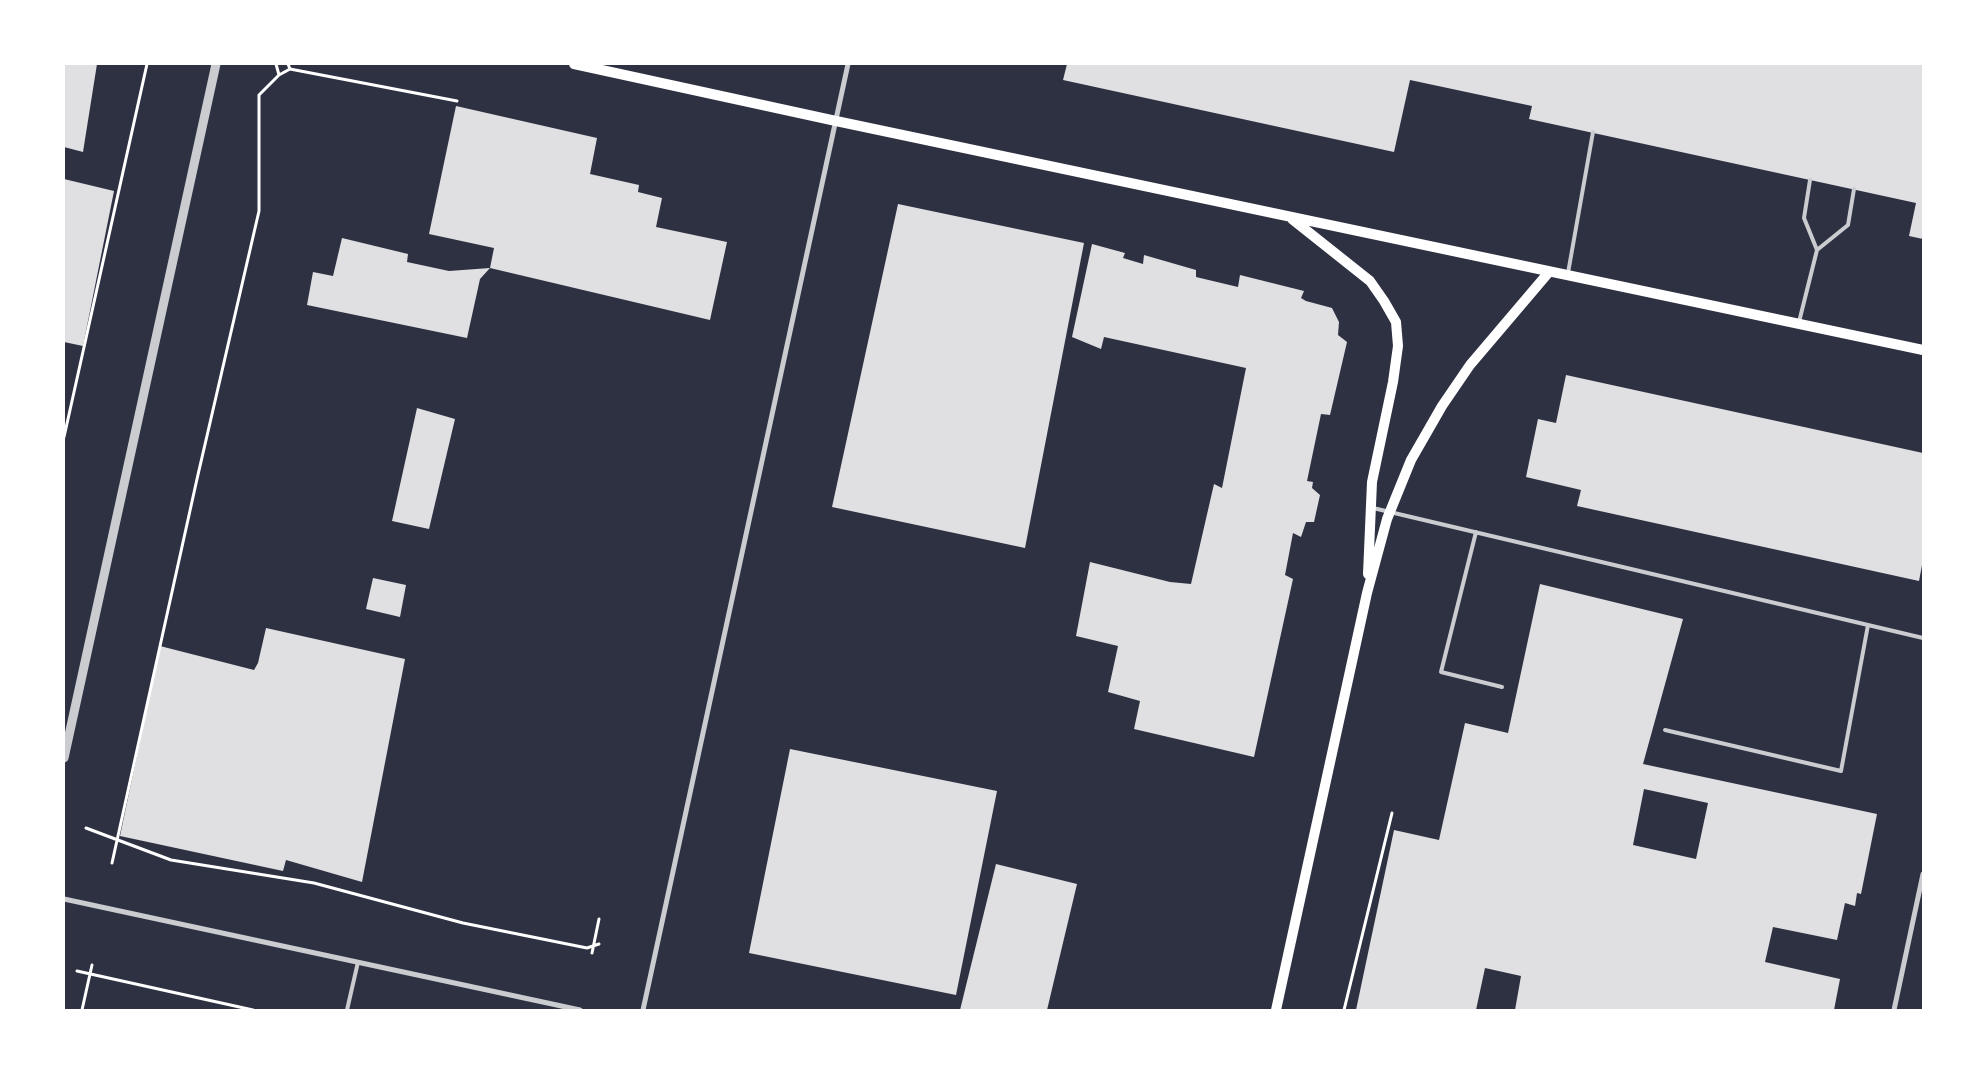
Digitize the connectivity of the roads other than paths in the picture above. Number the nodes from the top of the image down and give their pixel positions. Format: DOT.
graph roads {
  1 [pos="216,64"];
  2 [pos="574,64"];
  3 [pos="848,64"];
  4 [pos="836,121"];
  5 [pos="1593,132"];
  6 [pos="1810,180"];
  7 [pos="1854,189"];
  8 [pos="1291,218"];
  9 [pos="1817,250"];
  10 [pos="1549,272"];
  11 [pos="1568,276"];
  12 [pos="1798,324"];
  13 [pos="1923,350"];
  14 [pos="1370,507"];
  15 [pos="1390,512"];
  16 [pos="1476,532"];
  17 [pos="1367,593"];
  18 [pos="1868,625"];
  19 [pos="1923,638"];
  20 [pos="1502,687"];
  21 [pos="1665,730"];
  22 [pos="64,758"];
  23 [pos="1923,874"];
  24 [pos="64,899"];
  25 [pos="358,962"];
  26 [pos="347,1010"];
  27 [pos="580,1010"];
  28 [pos="643,1010"];
  29 [pos="1276,1010"];
  30 [pos="1894,1010"];
  1 -- 22 [label="street"];
  2 -- 4 [label="main road"];
  3 -- 4 [label="street"];
  4 -- 8 [label="main road"];
  4 -- 28 [label="street"];
  5 -- 11 [label="lane"];
  6 -- 9 [label="lane"];
  7 -- 9 [label="lane"];
  8 -- 10 [label="main road"];
  8 -- 14 [label="main road"];
  9 -- 12 [label="lane"];
  10 -- 11 [label="main road"];
  10 -- 15 [label="main road"];
  11 -- 12 [label="main road"];
  12 -- 13 [label="main road"];
  14 -- 15 [label="lane"];
  14 -- 17 [label="main road"];
  15 -- 16 [label="lane"];
  15 -- 17 [label="main road"];
  16 -- 18 [label="lane"];
  16 -- 20 [label="lane"];
  17 -- 29 [label="main road"];
  18 -- 19 [label="lane"];
  18 -- 21 [label="lane"];
  23 -- 30 [label="street"];
  24 -- 25 [label="street"];
  25 -- 26 [label="lane"];
  25 -- 27 [label="street"];
}
